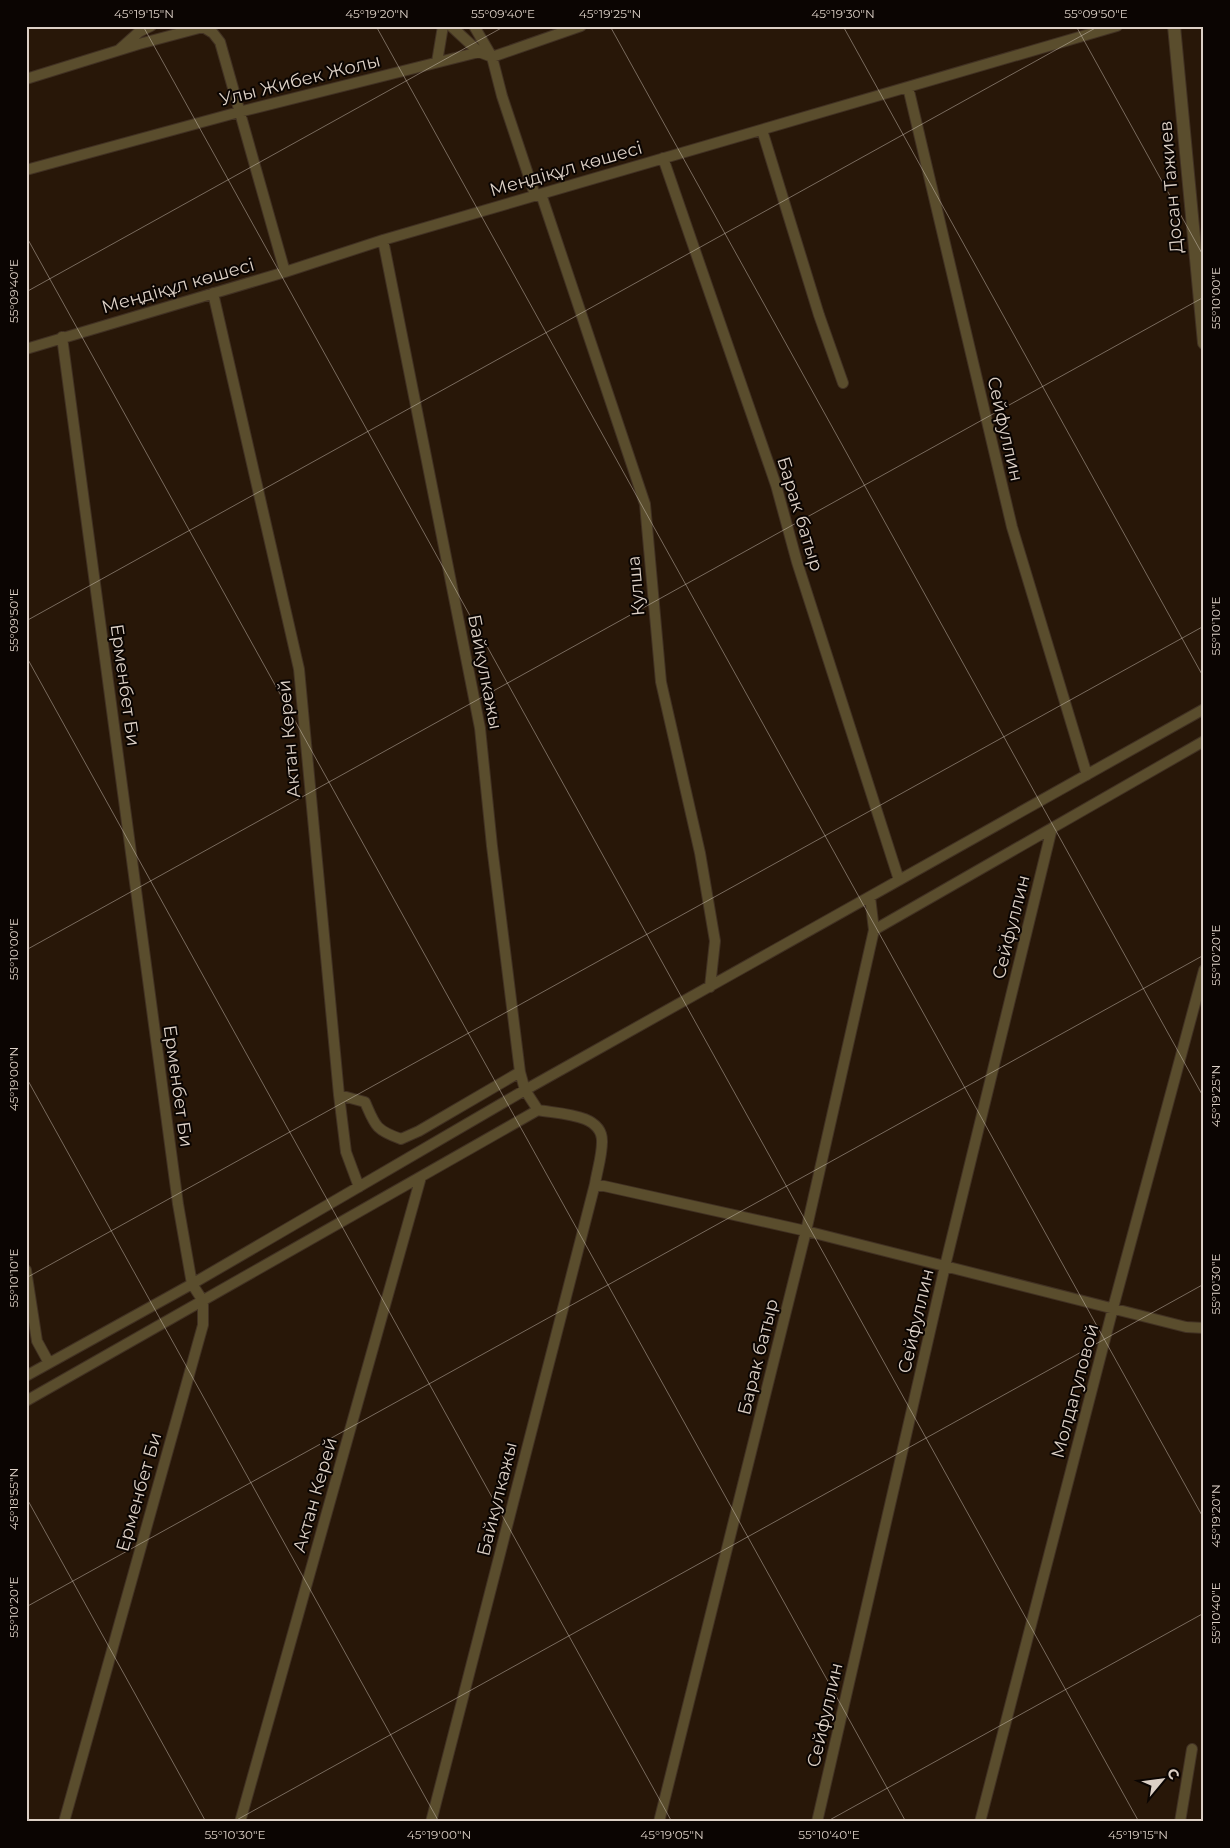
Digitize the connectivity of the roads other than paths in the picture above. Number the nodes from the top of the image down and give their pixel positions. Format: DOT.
graph roads {
  1 [pos="151,26"];
  2 [pos="443,26"];
  3 [pos="451,26"];
  4 [pos="474,26"];
  5 [pos="581,26"];
  6 [pos="1117,26"];
  7 [pos="1174,26"];
  8 [pos="118,51"];
  9 [pos="478,52"];
  10 [pos="492,57"];
  11 [pos="437,62"];
  12 [pos="26,79"];
  13 [pos="908,87"];
  14 [pos="239,112"];
  15 [pos="762,130"];
  16 [pos="663,158"];
  17 [pos="26,170"];
  18 [pos="538,195"];
  19 [pos="383,240"];
  20 [pos="285,272"];
  21 [pos="213,293"];
  22 [pos="62,337"];
  23 [pos="1204,344"];
  24 [pos="26,349"];
  25 [pos="843,383"];
  26 [pos="1204,709"];
  27 [pos="1204,741"];
  28 [pos="1087,775"];
  29 [pos="1052,828"];
  30 [pos="899,880"];
  31 [pos="870,897"];
  32 [pos="874,930"];
  33 [pos="1204,970"];
  34 [pos="710,986"];
  35 [pos="520,1072"];
  36 [pos="524,1090"];
  37 [pos="339,1095"];
  38 [pos="538,1110"];
  39 [pos="421,1177"];
  40 [pos="595,1184"];
  41 [pos="359,1187"];
  42 [pos="806,1231"];
  43 [pos="945,1266"];
  44 [pos="26,1270"];
  45 [pos="192,1284"];
  46 [pos="203,1301"];
  47 [pos="1113,1308"];
  48 [pos="1204,1328"];
  49 [pos="49,1363"];
  50 [pos="26,1376"];
  51 [pos="26,1401"];
  52 [pos="1192,1749"];
  53 [pos="64,1822"];
  54 [pos="240,1822"];
  55 [pos="431,1822"];
  56 [pos="659,1822"];
  57 [pos="817,1822"];
  58 [pos="980,1822"];
  59 [pos="1180,1822"];
  1 -- 8 [label="street"];
  2 -- 11 [label="street"];
  3 -- 9 [label="street"];
  4 -- 10 [label="street, Кулша"];
  5 -- 10 [label="street"];
  6 -- 13 [label="street, Меңдіқұл көшесі"];
  7 -- 23 [label="street, Досан Тажиев"];
  8 -- 12 [label="street"];
  8 -- 14 [label="street"];
  9 -- 10 [label="street"];
  9 -- 11 [label="street, Улы Жибек Жолы"];
  10 -- 18 [label="street, Кулша"];
  11 -- 14 [label="street, Улы Жибек Жолы"];
  13 -- 15 [label="street, Меңдіқұл көшесі"];
  13 -- 28 [label="street, Сейфуллин"];
  14 -- 17 [label="street, Улы Жибек Жолы"];
  14 -- 20 [label="street"];
  15 -- 16 [label="street, Меңдіқұл көшесі"];
  15 -- 25 [label="street"];
  16 -- 18 [label="street, Меңдіқұл көшесі"];
  16 -- 30 [label="street, Барак батыр"];
  18 -- 19 [label="street, Меңдіқұл көшесі"];
  18 -- 34 [label="street, Кулша"];
  19 -- 20 [label="street, Меңдіқұл көшесі"];
  19 -- 35 [label="street, Байкулкажы"];
  20 -- 21 [label="street, Меңдіқұл көшесі"];
  21 -- 22 [label="street, Меңдіқұл көшесі"];
  21 -- 37 [label="street, Актан Керей"];
  22 -- 24 [label="street, Меңдіқұл көшесі"];
  22 -- 45 [label="street, Ерменбет Би"];
  26 -- 28 [label="street"];
  27 -- 29 [label="street"];
  28 -- 30 [label="street"];
  29 -- 32 [label="street"];
  29 -- 43 [label="street, Сейфуллин"];
  30 -- 31 [label="street"];
  31 -- 32 [label="street, Барак батыр"];
  31 -- 34 [label="street"];
  32 -- 42 [label="street, Барак батыр"];
  33 -- 47 [label="street, Молдагуловой"];
  34 -- 36 [label="street"];
  35 -- 36 [label="street, Байкулкажы"];
  35 -- 37 [label="street"];
  36 -- 38 [label="street, Байкулкажы"];
  36 -- 41 [label="street"];
  37 -- 41 [label="street, Актан Керей"];
  38 -- 39 [label="street"];
  38 -- 40 [label="street, Байкулкажы"];
  39 -- 46 [label="street"];
  39 -- 54 [label="street, Актан Керей"];
  40 -- 42 [label="street"];
  40 -- 55 [label="street, Байкулкажы"];
  41 -- 45 [label="street"];
  42 -- 43 [label="street"];
  42 -- 56 [label="street, Барак батыр"];
  43 -- 47 [label="street"];
  43 -- 57 [label="street, Сейфуллин"];
  44 -- 49 [label="street"];
  45 -- 46 [label="street, Ерменбет Би"];
  45 -- 49 [label="street"];
  46 -- 51 [label="street"];
  46 -- 53 [label="street, Ерменбет Би"];
  47 -- 48 [label="street"];
  47 -- 58 [label="street, Молдагуловой"];
  49 -- 50 [label="street"];
  52 -- 59 [label="street"];
}
